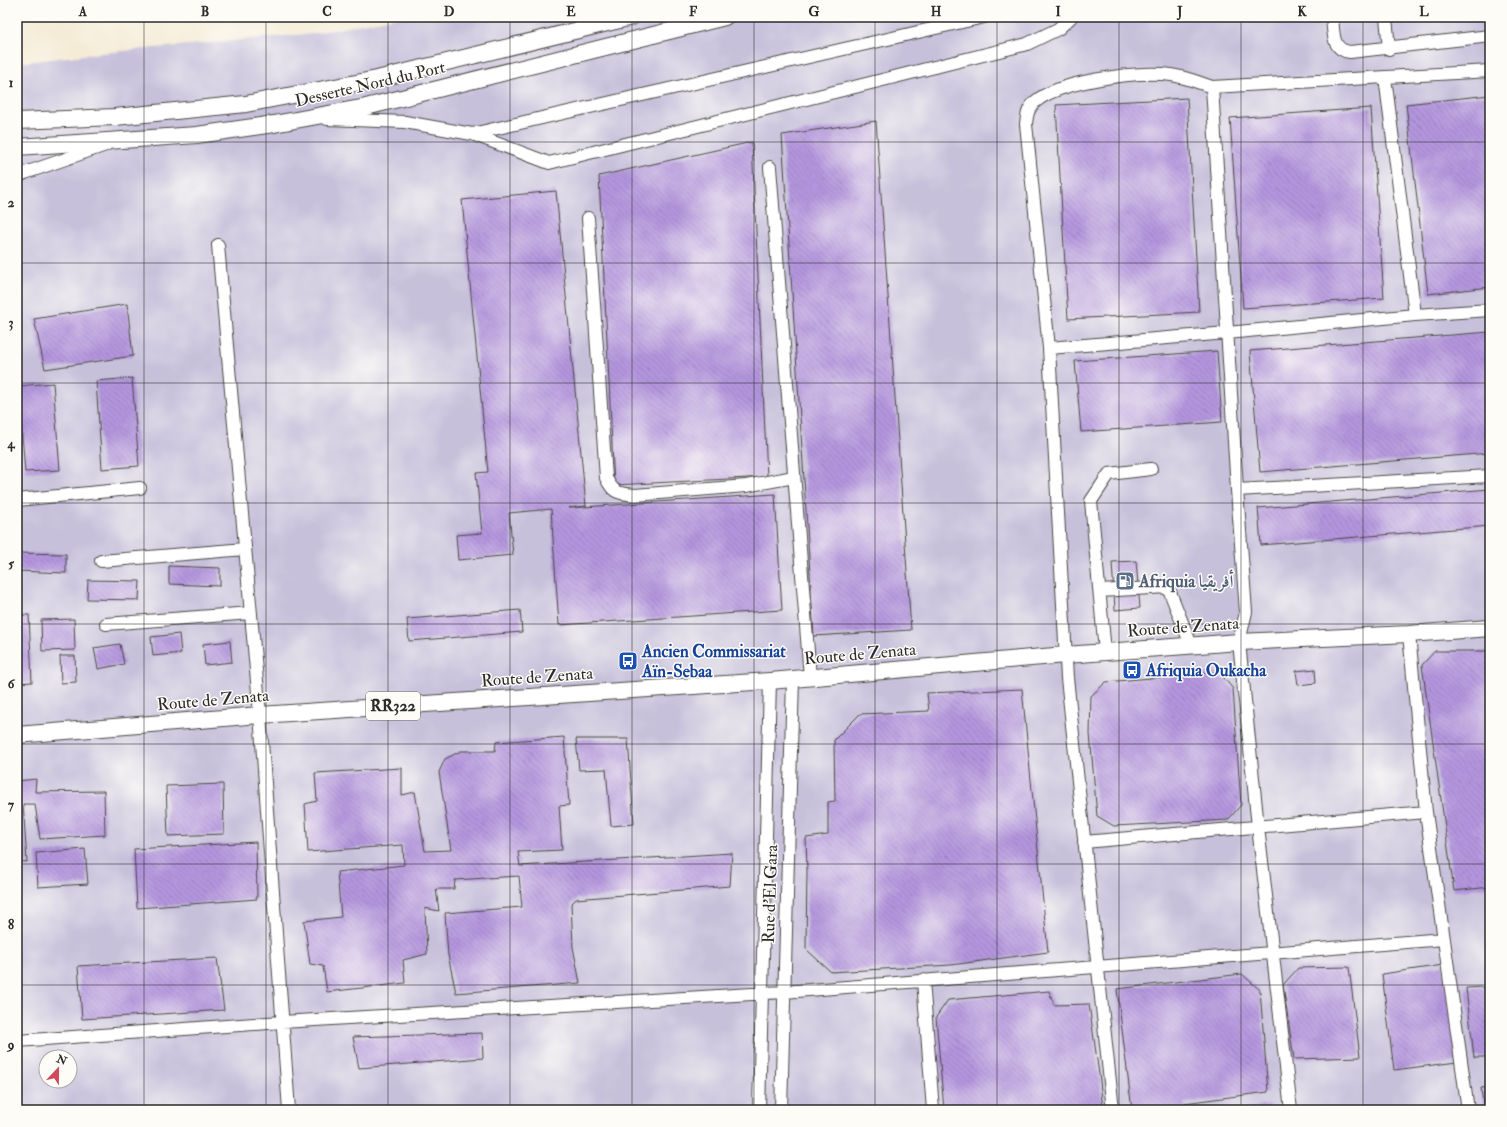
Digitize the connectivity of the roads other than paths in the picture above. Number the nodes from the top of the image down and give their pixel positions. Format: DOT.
graph roads {
  1 [pos="632,17"];
  2 [pos="725,17"];
  3 [pos="984,17"];
  4 [pos="1071,17"];
  5 [pos="1332,17"];
  6 [pos="1386,17"];
  7 [pos="1490,36"];
  8 [pos="1389,49"];
  9 [pos="1490,71"];
  10 [pos="1385,77"];
  11 [pos="1212,87"];
  12 [pos="308,118"];
  13 [pos="17,121"];
  14 [pos="472,134"];
  15 [pos="123,140"];
  16 [pos="17,146"];
  17 [pos="770,167"];
  18 [pos="17,177"];
  19 [pos="588,218"];
  20 [pos="218,245"];
  21 [pos="1490,310"];
  22 [pos="1415,315"];
  23 [pos="1227,333"];
  24 [pos="1049,348"];
  25 [pos="1151,469"];
  26 [pos="1490,476"];
  27 [pos="794,477"];
  28 [pos="140,488"];
  29 [pos="1237,490"];
  30 [pos="17,500"];
  31 [pos="245,549"];
  32 [pos="101,560"];
  33 [pos="1100,591"];
  34 [pos="250,613"];
  35 [pos="106,624"];
  36 [pos="1490,628"];
  37 [pos="1409,634"];
  38 [pos="1239,642"];
  39 [pos="1191,645"];
  40 [pos="1105,652"];
  41 [pos="1066,655"];
  42 [pos="810,677"];
  43 [pos="793,679"];
  44 [pos="770,681"];
  45 [pos="260,715"];
  46 [pos="17,735"];
  47 [pos="1426,812"];
  48 [pos="1258,826"];
  49 [pos="1084,842"];
  50 [pos="1444,939"];
  51 [pos="1272,954"];
  52 [pos="1097,966"];
  53 [pos="923,980"];
  54 [pos="784,992"];
  55 [pos="762,993"];
  56 [pos="282,1022"];
  57 [pos="17,1041"];
  58 [pos="289,1110"];
  59 [pos="759,1110"];
  60 [pos="781,1110"];
  61 [pos="933,1110"];
  62 [pos="1113,1110"];
  63 [pos="1291,1110"];
  64 [pos="1468,1110"];
  1 -- 13 [label="main road, Desserte Nord du Port"];
  2 -- 12 [label="main road, Desserte Nord du Port"];
  3 -- 14 [label="street"];
  4 -- 14 [label="street"];
  5 -- 8 [label="street"];
  6 -- 8 [label="street"];
  7 -- 8 [label="street"];
  9 -- 10 [label="street"];
  10 -- 11 [label="street"];
  10 -- 22 [label="street"];
  11 -- 23 [label="street"];
  11 -- 24 [label="street"];
  12 -- 14 [label="street"];
  12 -- 15 [label="main road, Desserte Nord du Port"];
  15 -- 16 [label="main road, Desserte Nord du Port"];
  15 -- 18 [label="street"];
  17 -- 27 [label="street"];
  19 -- 27 [label="street"];
  20 -- 31 [label="street"];
  21 -- 22 [label="street"];
  22 -- 23 [label="street"];
  23 -- 24 [label="street"];
  23 -- 29 [label="street"];
  24 -- 41 [label="street"];
  25 -- 33 [label="street"];
  26 -- 29 [label="street"];
  27 -- 42 [label="street"];
  28 -- 30 [label="street"];
  29 -- 38 [label="street"];
  31 -- 32 [label="street"];
  31 -- 34 [label="street"];
  33 -- 39 [label="street"];
  33 -- 40 [label="street"];
  34 -- 35 [label="street"];
  34 -- 45 [label="street"];
  36 -- 37 [label="main road, Route de Zenata / RR322"];
  37 -- 38 [label="main road, Route de Zenata / RR322"];
  37 -- 47 [label="street"];
  38 -- 39 [label="main road, Route de Zenata / RR322"];
  38 -- 48 [label="street"];
  39 -- 40 [label="main road, Route de Zenata / RR322"];
  40 -- 41 [label="main road, Route de Zenata / RR322"];
  41 -- 42 [label="main road, Route de Zenata / RR322"];
  41 -- 49 [label="street"];
  42 -- 43 [label="main road, Route de Zenata / RR322"];
  43 -- 44 [label="main road, Route de Zenata / RR322"];
  43 -- 54 [label="street, Rue d'El Gara"];
  44 -- 45 [label="main road, Route de Zenata / RR322"];
  44 -- 55 [label="street, Rue d'El Gara"];
  45 -- 46 [label="main road, Route de Zenata / RR322"];
  45 -- 56 [label="street"];
  47 -- 48 [label="street"];
  47 -- 50 [label="street"];
  48 -- 49 [label="street"];
  48 -- 51 [label="street"];
  49 -- 52 [label="street"];
  50 -- 51 [label="street"];
  50 -- 64 [label="street"];
  51 -- 52 [label="street"];
  51 -- 63 [label="street"];
  52 -- 53 [label="street"];
  52 -- 62 [label="street"];
  53 -- 54 [label="street"];
  53 -- 61 [label="street"];
  54 -- 55 [label="street"];
  54 -- 60 [label="street, Rue d'El Gara"];
  55 -- 56 [label="street"];
  55 -- 59 [label="street, Rue d'El Gara"];
  56 -- 57 [label="street"];
  56 -- 58 [label="street"];
}
